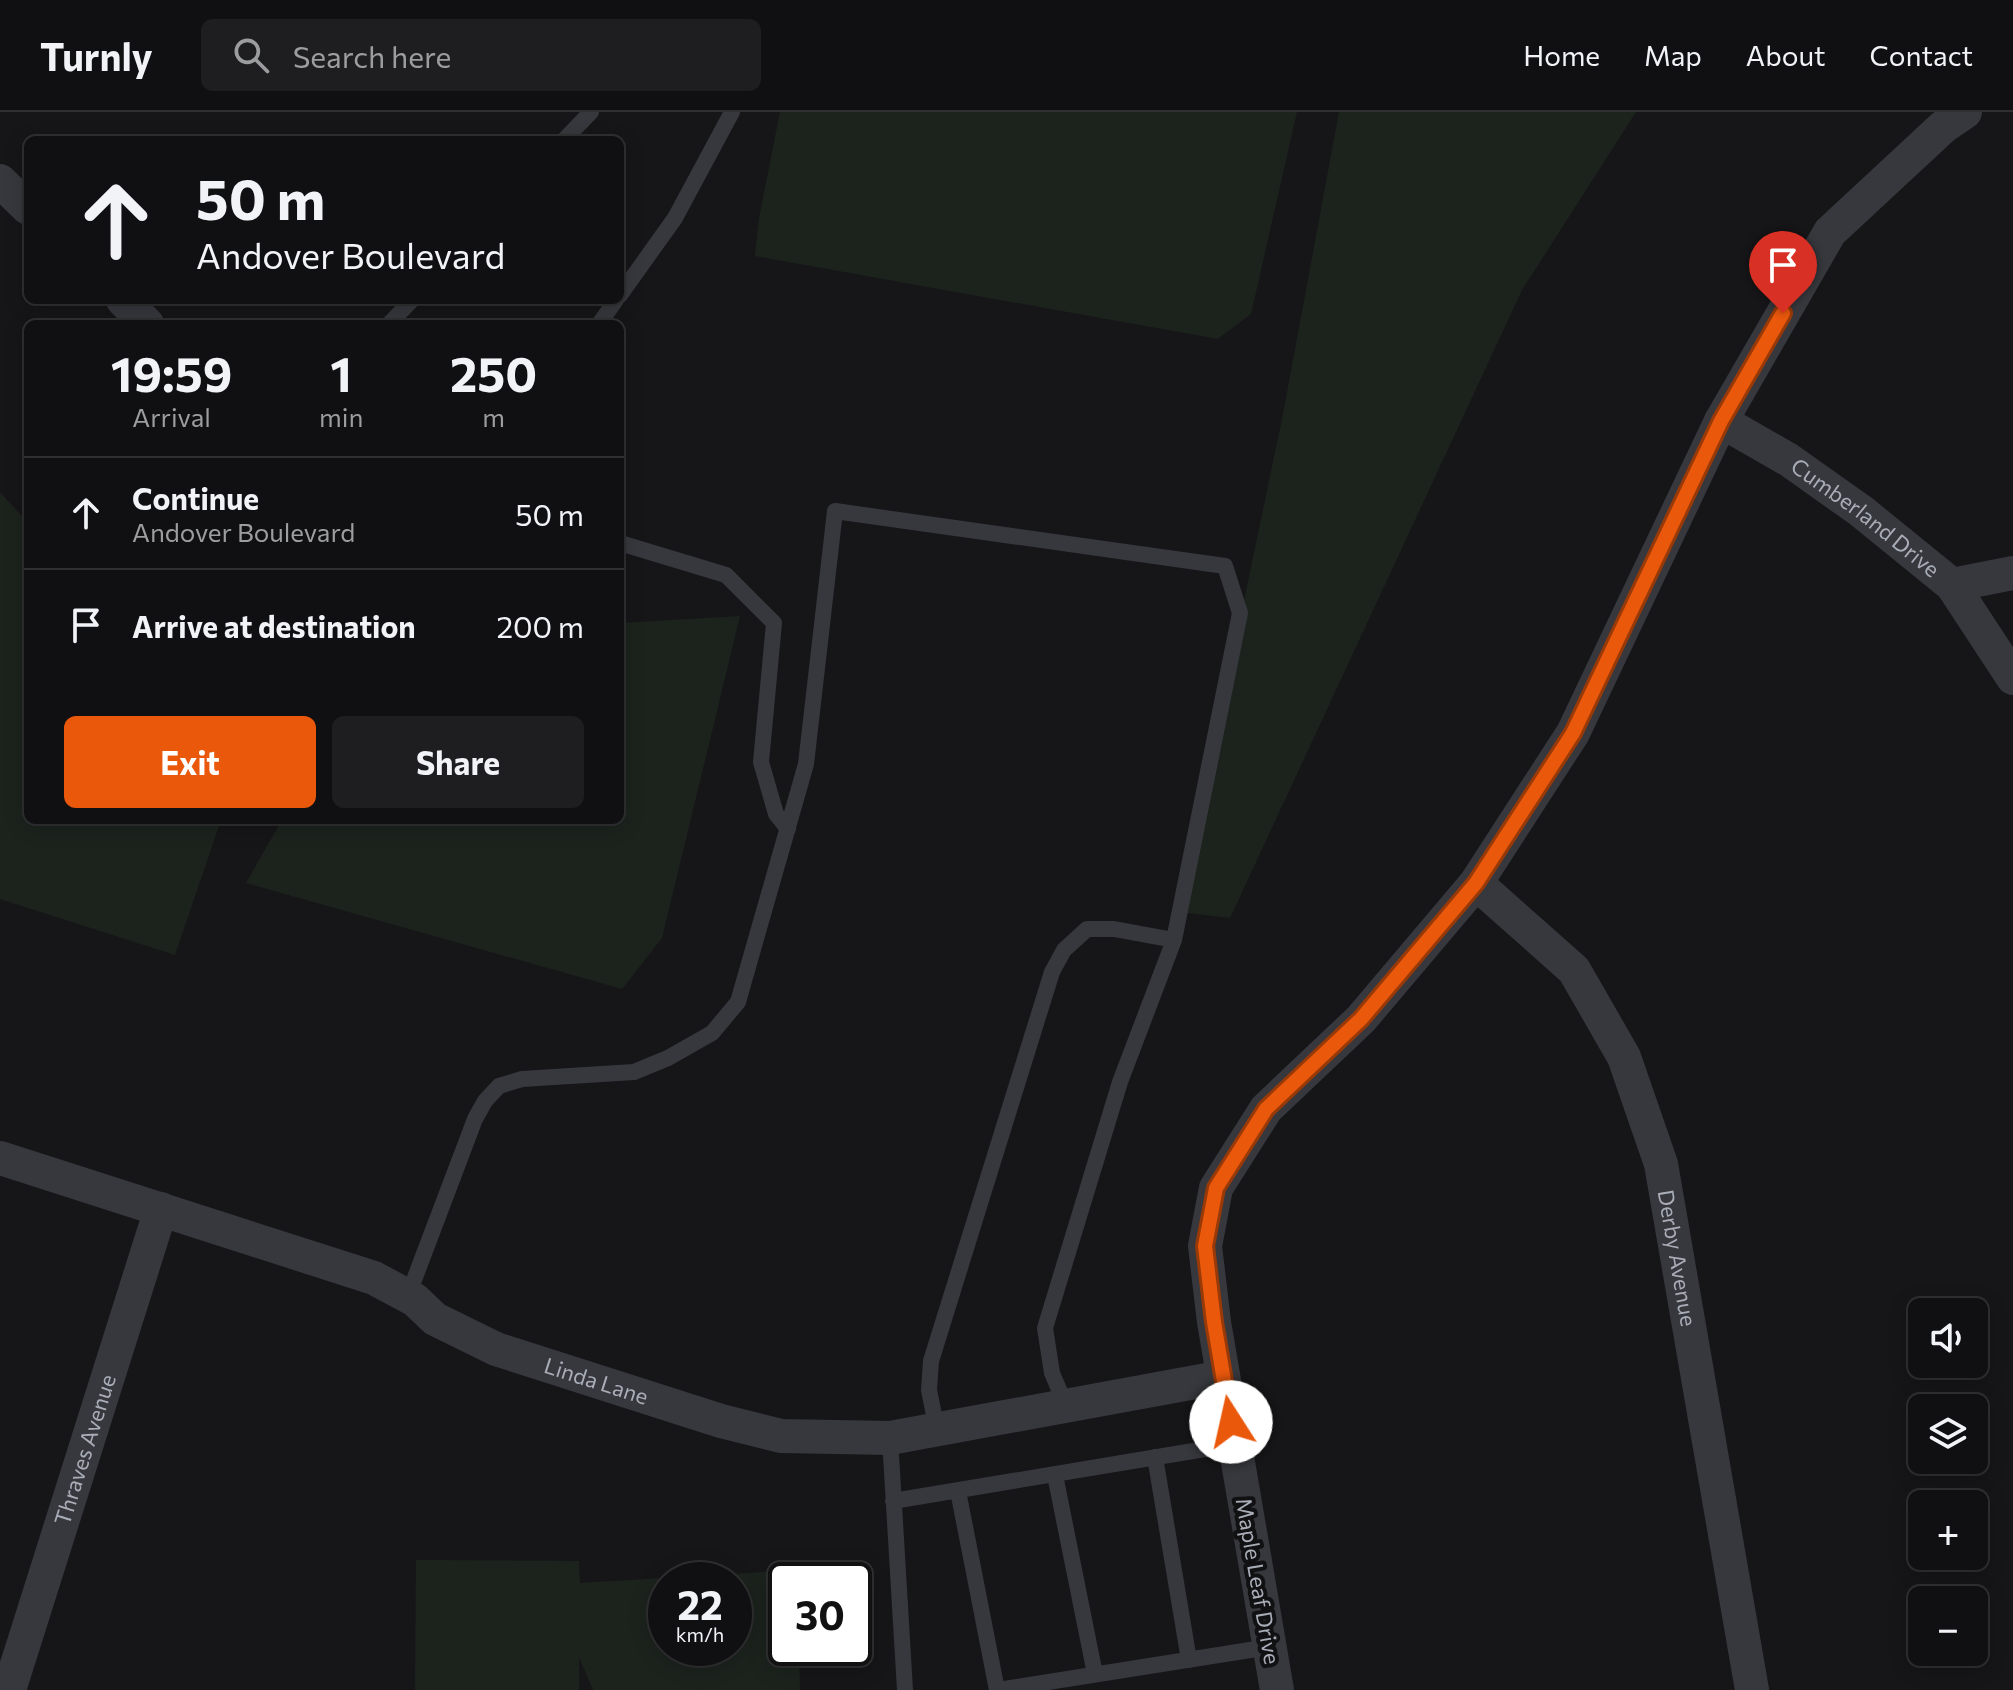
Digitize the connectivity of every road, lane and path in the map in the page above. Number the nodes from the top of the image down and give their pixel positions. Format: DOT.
graph roads {
  1 [pos="591,112"];
  2 [pos="732,112"];
  3 [pos="1965,112"];
  4 [pos="568,136"];
  5 [pos="0,181"];
  6 [pos="24,204"];
  7 [pos="624,289"];
  8 [pos="127,304"];
  9 [pos="408,304"];
  10 [pos="143,320"];
  11 [pos="393,320"];
  12 [pos="1721,421"];
  13 [pos="624,544"];
  14 [pos="2013,573"];
  15 [pos="1952,585"];
  16 [pos="2013,678"];
  17 [pos="788,829"];
  18 [pos="1476,883"];
  19 [pos="1174,940"];
  20 [pos="0,1158"];
  21 [pos="161,1209"];
  22 [pos="408,1296"];
  23 [pos="1223,1377"];
  24 [pos="1066,1406"];
  25 [pos="937,1430"];
  26 [pos="890,1438"];
  27 [pos="1235,1444"];
  28 [pos="1155,1457"];
  29 [pos="1055,1475"];
  30 [pos="958,1491"];
  31 [pos="893,1501"];
  32 [pos="1269,1647"];
  33 [pos="1189,1660"];
  34 [pos="1095,1674"];
  35 [pos="9,1690"];
  36 [pos="905,1690"];
  37 [pos="998,1690"];
  38 [pos="1277,1690"];
  39 [pos="1752,1690"];
  1 -- 4 [label="lane"];
  2 -- 7 [label="lane"];
  3 -- 12 [label="street"];
  5 -- 6 [label="street"];
  8 -- 10 [label="street"];
  9 -- 11 [label="lane"];
  12 -- 15 [label="street, Cumberland Drive"];
  12 -- 18 [label="street"];
  13 -- 17 [label="lane"];
  14 -- 15 [label="street, Cumberland Drive"];
  15 -- 16 [label="street"];
  17 -- 19 [label="lane"];
  17 -- 22 [label="lane"];
  18 -- 23 [label="street, Maple Leaf Drive"];
  18 -- 39 [label="street, Derby Avenue"];
  19 -- 24 [label="lane"];
  19 -- 25 [label="lane"];
  20 -- 21 [label="street, Linda Lane"];
  21 -- 22 [label="street, Linda Lane"];
  21 -- 35 [label="street, Thraves Avenue"];
  22 -- 26 [label="street, Linda Lane"];
  23 -- 24 [label="street, Linda Lane"];
  23 -- 27 [label="street, Maple Leaf Drive"];
  24 -- 25 [label="street, Linda Lane"];
  25 -- 26 [label="street, Linda Lane"];
  26 -- 31 [label="lane"];
  27 -- 28 [label="lane"];
  27 -- 32 [label="street, Maple Leaf Drive"];
  28 -- 29 [label="lane"];
  28 -- 33 [label="lane"];
  29 -- 30 [label="lane"];
  29 -- 34 [label="lane"];
  30 -- 31 [label="lane"];
  30 -- 37 [label="lane"];
  31 -- 36 [label="lane"];
  32 -- 33 [label="lane"];
  32 -- 38 [label="street, Maple Leaf Drive"];
  33 -- 34 [label="lane"];
  34 -- 37 [label="lane"];
}
